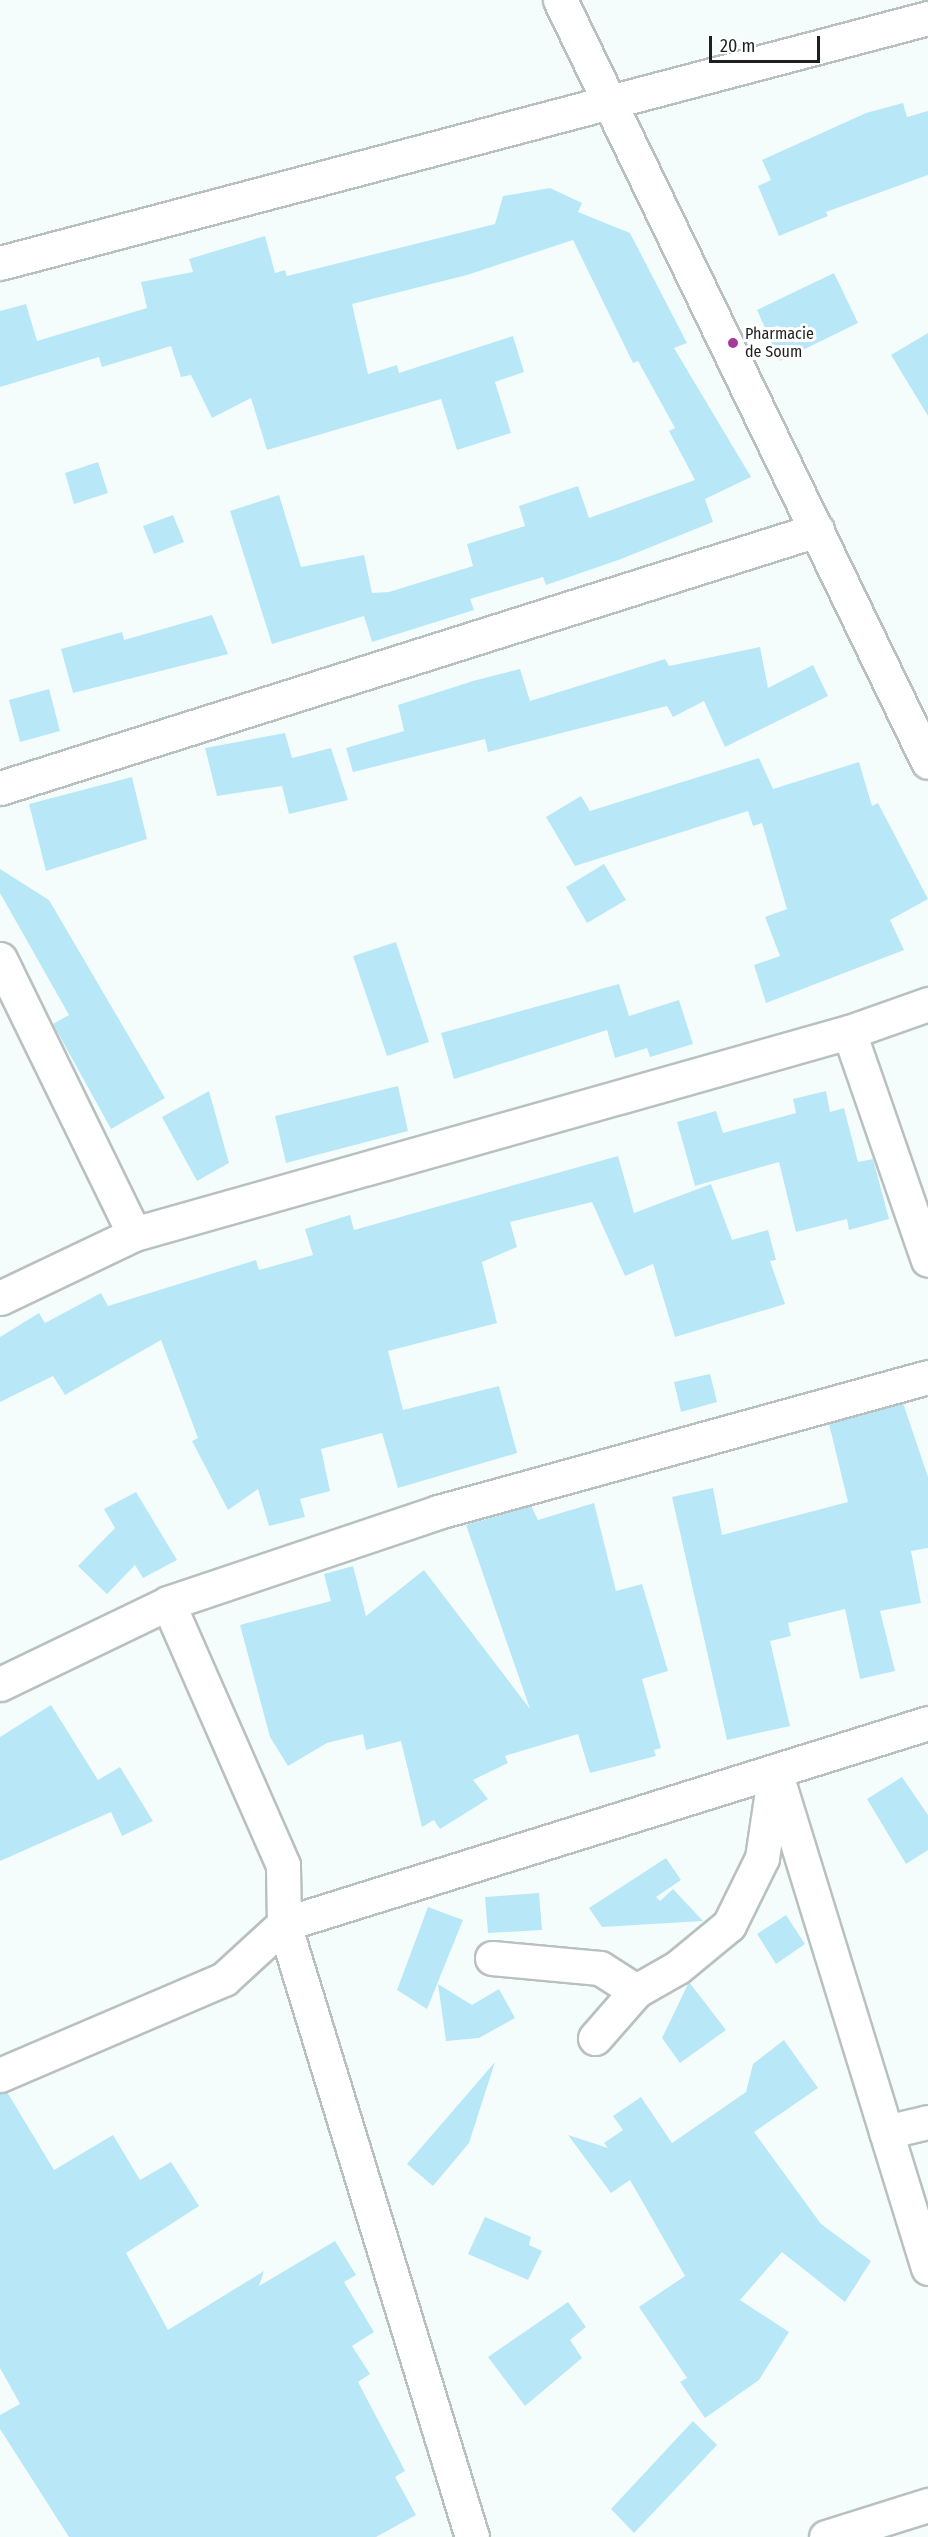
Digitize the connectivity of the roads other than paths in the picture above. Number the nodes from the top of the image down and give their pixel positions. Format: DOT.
graph roads {
  1 [pos="560,0"];
  2 [pos="928,18"];
  3 [pos="612,103"];
  4 [pos="0,263"];
  5 [pos="817,530"];
  6 [pos="928,762"];
  7 [pos="0,788"];
  8 [pos="0,959"];
  9 [pos="928,1004"];
  10 [pos="849,1032"];
  11 [pos="134,1234"];
  12 [pos="928,1260"];
  13 [pos="0,1298"];
  14 [pos="928,1377"];
  15 [pos="168,1603"];
  16 [pos="0,1684"];
  17 [pos="928,1723"];
  18 [pos="775,1770"];
  19 [pos="284,1924"];
  20 [pos="492,1958"];
  21 [pos="636,1991"];
  22 [pos="596,2038"];
  23 [pos="0,2075"];
  24 [pos="928,2122"];
  25 [pos="886,2132"];
  26 [pos="928,2268"];
  27 [pos="928,2505"];
  28 [pos="472,2537"];
  29 [pos="826,2537"];
  1 -- 3 [label="street"];
  2 -- 3 [label="street"];
  3 -- 4 [label="street"];
  3 -- 5 [label="street"];
  5 -- 6 [label="street"];
  5 -- 7 [label="street"];
  8 -- 11 [label="street"];
  9 -- 10 [label="street"];
  10 -- 11 [label="street"];
  10 -- 12 [label="street"];
  11 -- 13 [label="street"];
  14 -- 15 [label="street"];
  15 -- 16 [label="street"];
  15 -- 19 [label="street"];
  17 -- 18 [label="street"];
  18 -- 19 [label="street"];
  18 -- 21 [label="street"];
  18 -- 25 [label="street"];
  19 -- 23 [label="street"];
  19 -- 28 [label="street"];
  20 -- 21 [label="street"];
  21 -- 22 [label="street"];
  24 -- 25 [label="street"];
  25 -- 26 [label="street"];
  27 -- 29 [label="street"];
}
